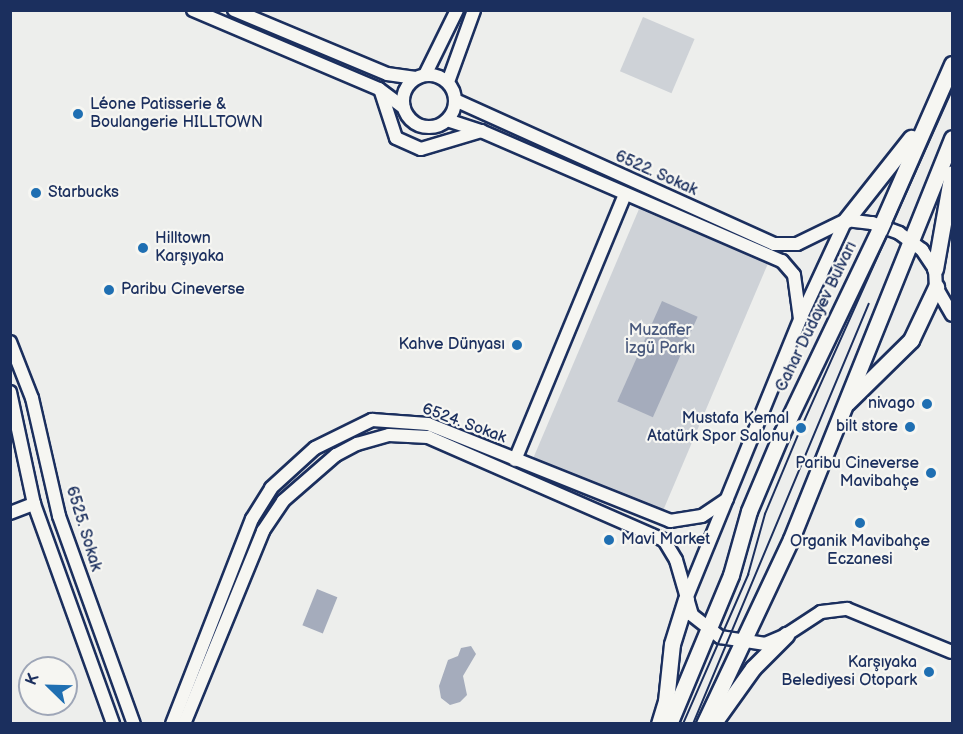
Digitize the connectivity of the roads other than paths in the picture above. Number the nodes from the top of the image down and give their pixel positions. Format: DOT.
graph roads {
  1 [pos="193,10"];
  2 [pos="234,10"];
  3 [pos="457,10"];
  4 [pos="474,10"];
  5 [pos="952,63"];
  6 [pos="421,76"];
  7 [pos="448,82"];
  8 [pos="379,89"];
  9 [pos="455,100"];
  10 [pos="404,108"];
  11 [pos="447,120"];
  12 [pos="481,131"];
  13 [pos="952,138"];
  14 [pos="952,173"];
  15 [pos="625,194"];
  16 [pos="846,220"];
  17 [pos="881,226"];
  18 [pos="911,241"];
  19 [pos="935,270"];
  20 [pos="936,287"];
  21 [pos="952,315"];
  22 [pos="800,319"];
  23 [pos="10,342"];
  24 [pos="10,392"];
  25 [pos="843,405"];
  26 [pos="515,460"];
  27 [pos="727,499"];
  28 [pos="34,504"];
  29 [pos="10,513"];
  30 [pos="686,600"];
  31 [pos="708,631"];
  32 [pos="786,635"];
  33 [pos="740,641"];
  34 [pos="952,652"];
  35 [pos="112,723"];
  36 [pos="134,723"];
  37 [pos="172,723"];
  38 [pos="184,723"];
  39 [pos="659,723"];
  40 [pos="669,723"];
  41 [pos="704,723"];
  42 [pos="713,723"];
  1 -- 8 [label="street"];
  2 -- 6 [label="street"];
  3 -- 6 [label="street"];
  4 -- 7 [label="street"];
  5 -- 16 [label="main road"];
  5 -- 17 [label="main road, Cahar Dudayev Bulvarı"];
  6 -- 7 [label="street"];
  6 -- 10 [label="street"];
  7 -- 9 [label="street"];
  8 -- 10 [label="street"];
  8 -- 12 [label="street"];
  9 -- 11 [label="street"];
  9 -- 16 [label="street, 6522. Sokak"];
  10 -- 11 [label="street"];
  11 -- 12 [label="street, 6522. Sokak"];
  12 -- 15 [label="street, 6522. Sokak"];
  13 -- 18 [label="main road"];
  14 -- 19 [label="main road"];
  15 -- 22 [label="street, 6522. Sokak"];
  15 -- 26 [label="street"];
  16 -- 17 [label="street"];
  16 -- 22 [label="street"];
  17 -- 18 [label="street"];
  17 -- 31 [label="main road, Cahar Dudayev Bulvarı"];
  18 -- 19 [label="street"];
  18 -- 25 [label="main road"];
  19 -- 20 [label="street"];
  20 -- 21 [label="street"];
  20 -- 25 [label="main road"];
  22 -- 27 [label="street"];
  23 -- 36 [label="street, 6525. Sokak"];
  24 -- 28 [label="street"];
  25 -- 33 [label="main road"];
  26 -- 27 [label="street, 6524. Sokak"];
  26 -- 37 [label="street, 6524. Sokak"];
  27 -- 30 [label="street"];
  28 -- 29 [label="street"];
  28 -- 35 [label="street"];
  30 -- 31 [label="street, 6524. Sokak"];
  30 -- 38 [label="street, 6524. Sokak"];
  30 -- 39 [label="main road"];
  31 -- 33 [label="street"];
  31 -- 40 [label="main road, Cahar Dudayev Bulvarı"];
  32 -- 33 [label="street"];
  32 -- 34 [label="street"];
  32 -- 42 [label="main road"];
  33 -- 41 [label="main road"];
}
